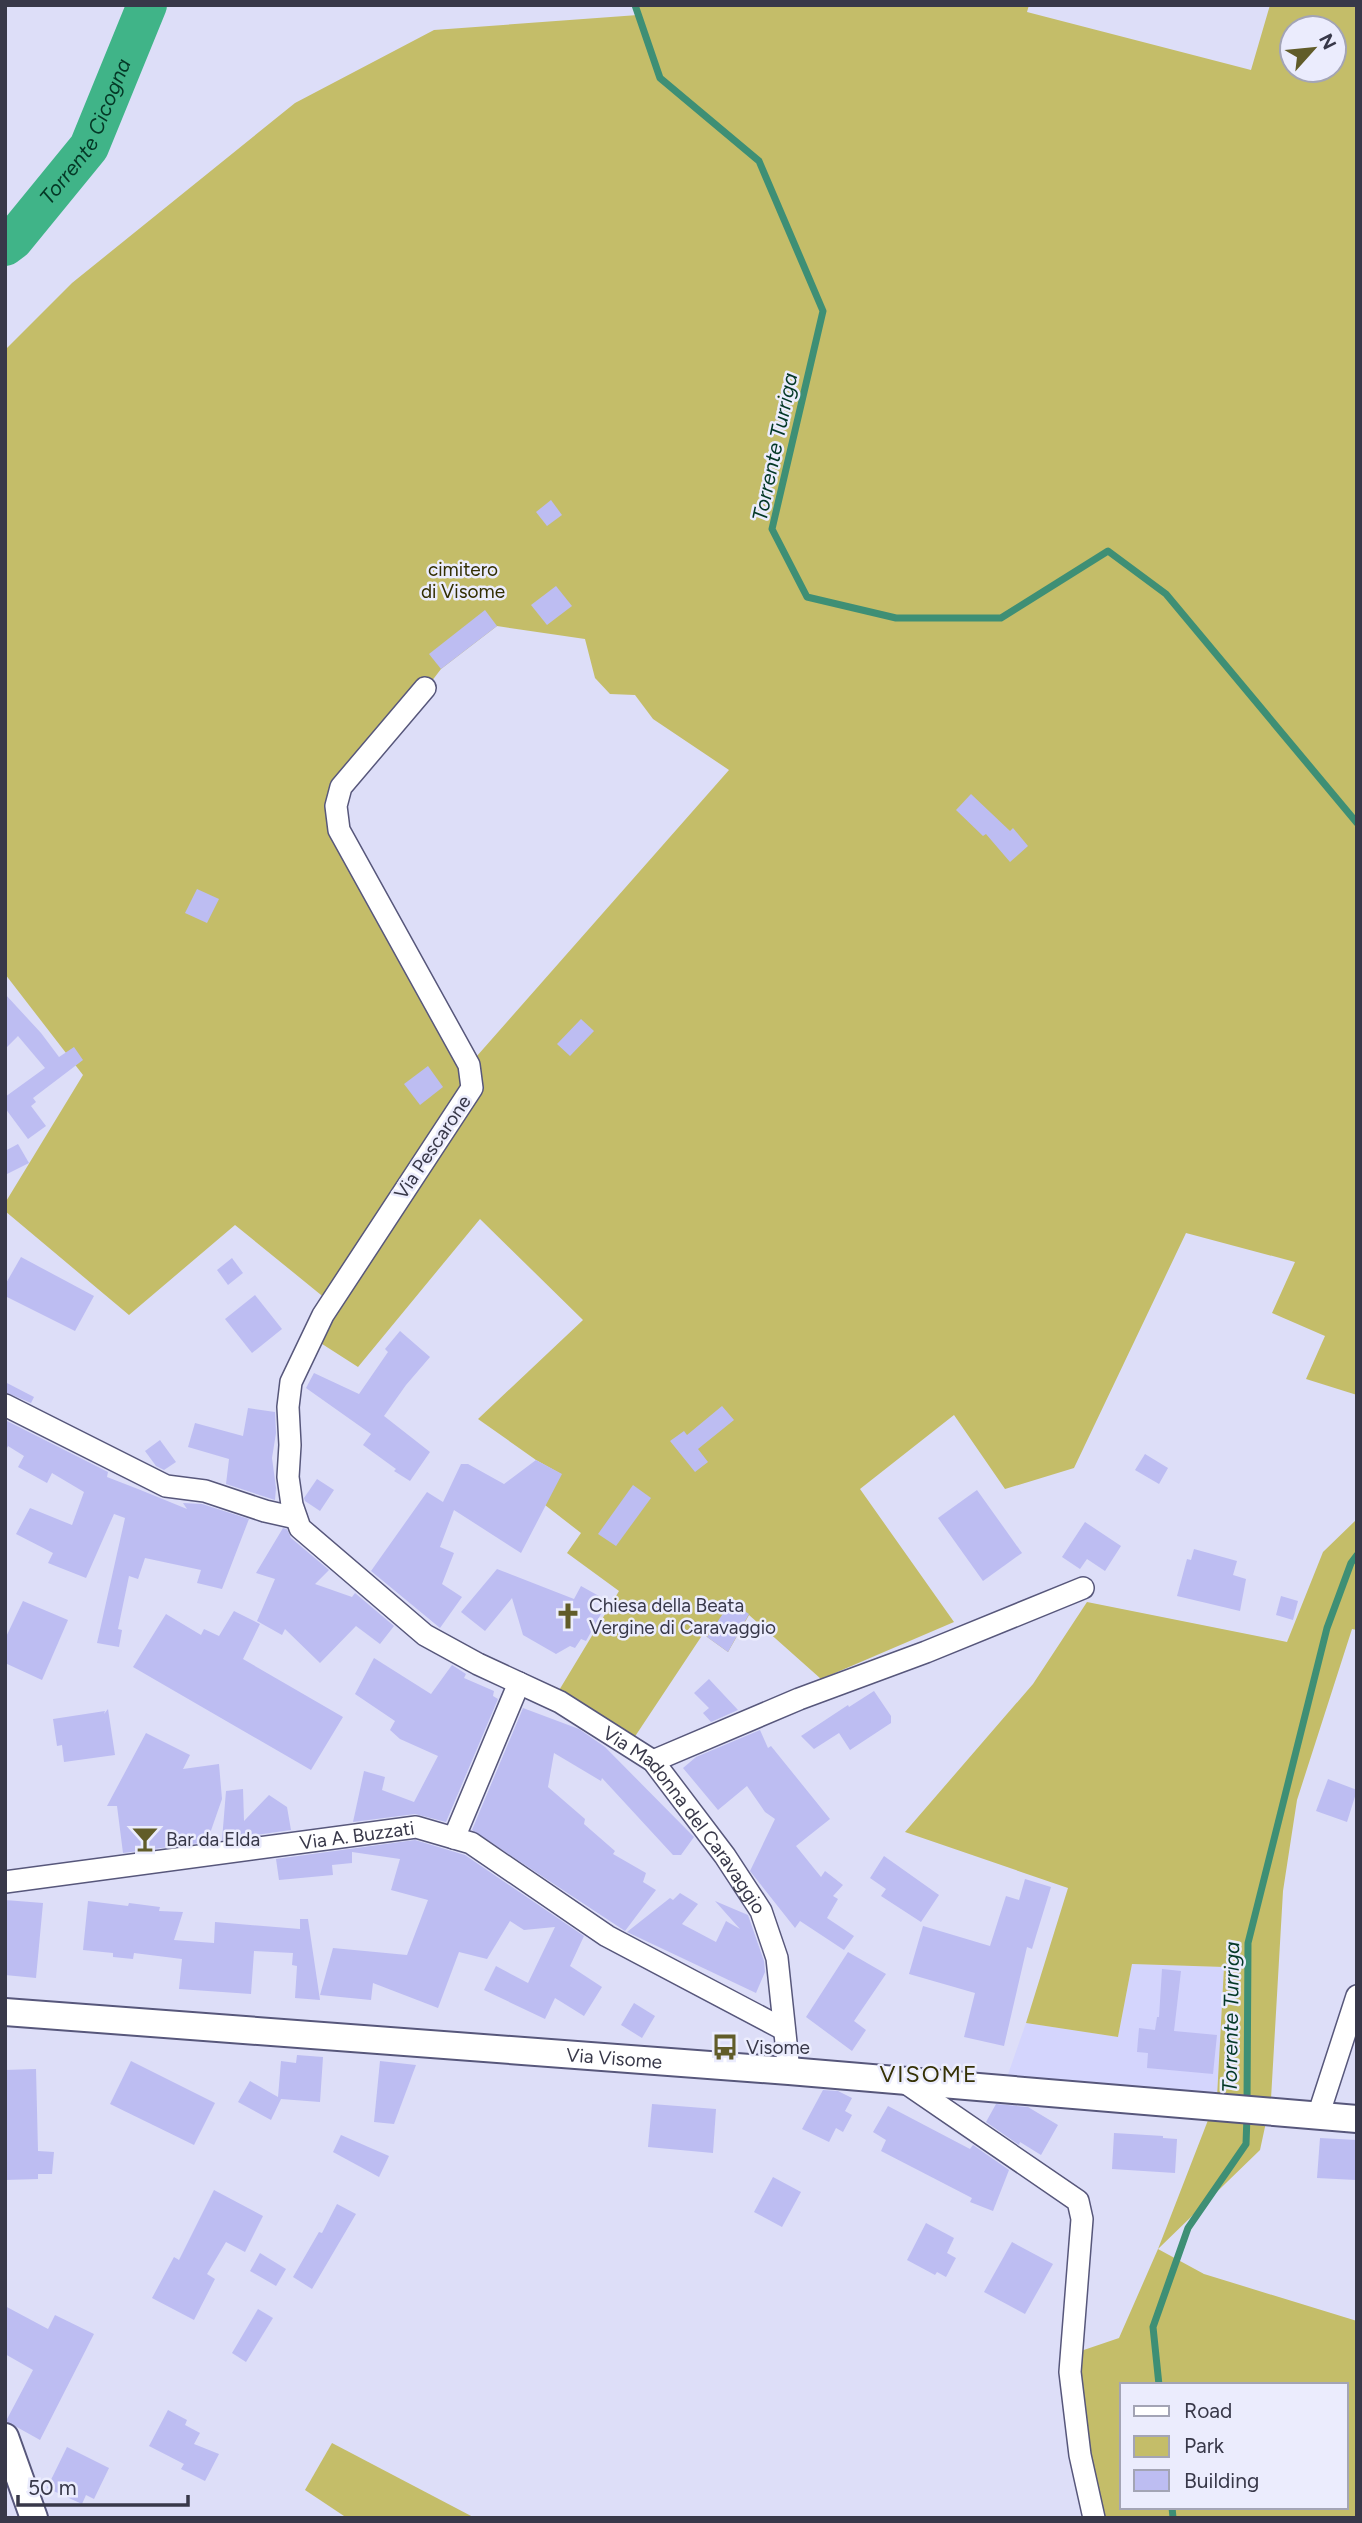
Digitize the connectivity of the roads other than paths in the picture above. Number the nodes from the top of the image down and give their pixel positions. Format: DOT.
graph roads {
  1 [pos="425,688"];
  2 [pos="5,1405"];
  3 [pos="296,1518"];
  4 [pos="1083,1588"];
  5 [pos="510,1679"];
  6 [pos="653,1761"];
  7 [pos="454,1838"];
  8 [pos="5,1882"];
  9 [pos="1357,1996"];
  10 [pos="5,2012"];
  11 [pos="783,2029"];
  12 [pos="789,2071"];
  13 [pos="906,2083"];
  14 [pos="1318,2116"];
  15 [pos="1357,2119"];
  16 [pos="5,2437"];
  17 [pos="34,2518"];
  18 [pos="1094,2518"];
  1 -- 3 [label="street, Via Pescarone"];
  2 -- 3 [label="street"];
  3 -- 5 [label="street, Via Pescarone"];
  4 -- 6 [label="street"];
  5 -- 6 [label="street, Via Madonna del Caravaggio"];
  5 -- 7 [label="street"];
  6 -- 11 [label="street, Via Madonna del Caravaggio"];
  7 -- 8 [label="street, Via A. Buzzati"];
  7 -- 11 [label="street, Via A. Buzzati"];
  9 -- 14 [label="street"];
  10 -- 12 [label="street, Via Visome"];
  11 -- 12 [label="street, Via Madonna del Caravaggio"];
  12 -- 13 [label="street, Via Visome"];
  13 -- 14 [label="street, Via Visome"];
  13 -- 18 [label="street"];
  14 -- 15 [label="street"];
  16 -- 17 [label="street"];
}
